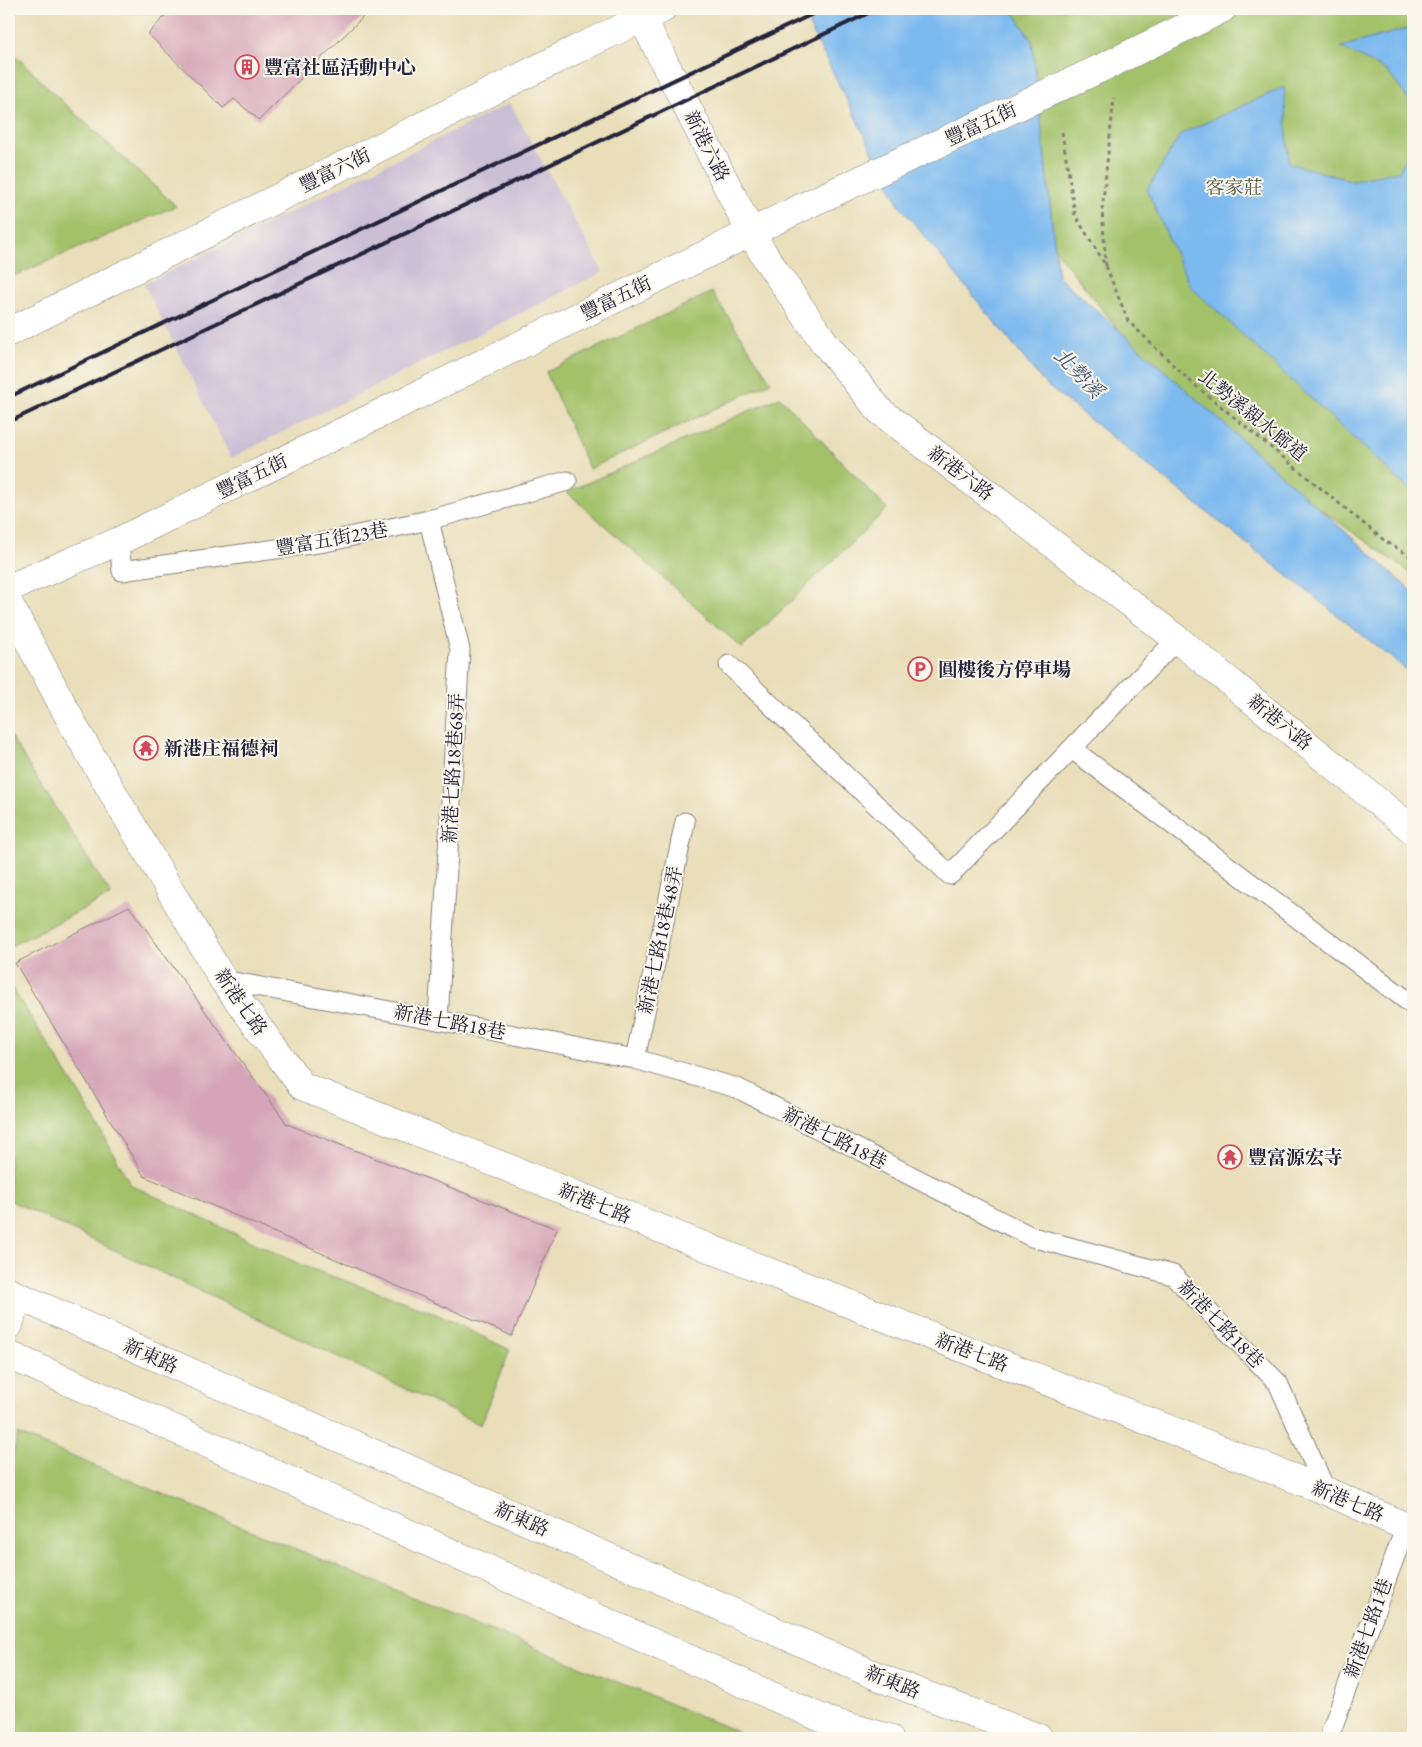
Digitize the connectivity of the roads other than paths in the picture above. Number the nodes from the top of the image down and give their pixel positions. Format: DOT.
graph roads {
  1 [pos="1222,9"];
  2 [pos="646,12"];
  3 [pos="751,233"];
  4 [pos="9,332"];
  5 [pos="567,481"];
  6 [pos="429,520"];
  7 [pos="119,541"];
  8 [pos="9,588"];
  9 [pos="9,604"];
  10 [pos="1177,639"];
  11 [pos="728,665"];
  12 [pos="1072,749"];
  13 [pos="685,822"];
  14 [pos="1413,830"];
  15 [pos="223,980"];
  16 [pos="1413,1005"];
  17 [pos="438,1020"];
  18 [pos="635,1059"];
  19 [pos="13,1294"];
  20 [pos="9,1325"];
  21 [pos="9,1355"];
  22 [pos="1326,1491"];
  23 [pos="1410,1528"];
  24 [pos="1331,1731"];
  25 [pos="889,1738"];
  26 [pos="1039,1738"];
  1 -- 3 [label="street, 豐富五街"];
  2 -- 3 [label="street, 新港六路"];
  2 -- 4 [label="street, 豐富六街"];
  3 -- 7 [label="street, 豐富五街"];
  3 -- 10 [label="street, 新港六路"];
  5 -- 6 [label="lane, 豐富五街23巷"];
  6 -- 7 [label="lane, 豐富五街23巷"];
  6 -- 17 [label="lane, 新港七路18巷68弄"];
  7 -- 8 [label="street, 豐富五街"];
  9 -- 15 [label="street, 新港七路"];
  10 -- 12 [label="lane"];
  10 -- 14 [label="street, 新港六路"];
  11 -- 12 [label="lane"];
  12 -- 16 [label="lane"];
  13 -- 18 [label="lane, 新港七路18巷48弄"];
  15 -- 17 [label="lane, 新港七路18巷"];
  15 -- 22 [label="street, 新港七路"];
  17 -- 18 [label="lane, 新港七路18巷"];
  18 -- 22 [label="lane, 新港七路18巷"];
  19 -- 20 [label="street"];
  19 -- 26 [label="street, 新東路"];
  21 -- 25 [label="street"];
  22 -- 23 [label="street, 新港七路"];
  23 -- 24 [label="lane, 新港七路1巷"];
}
